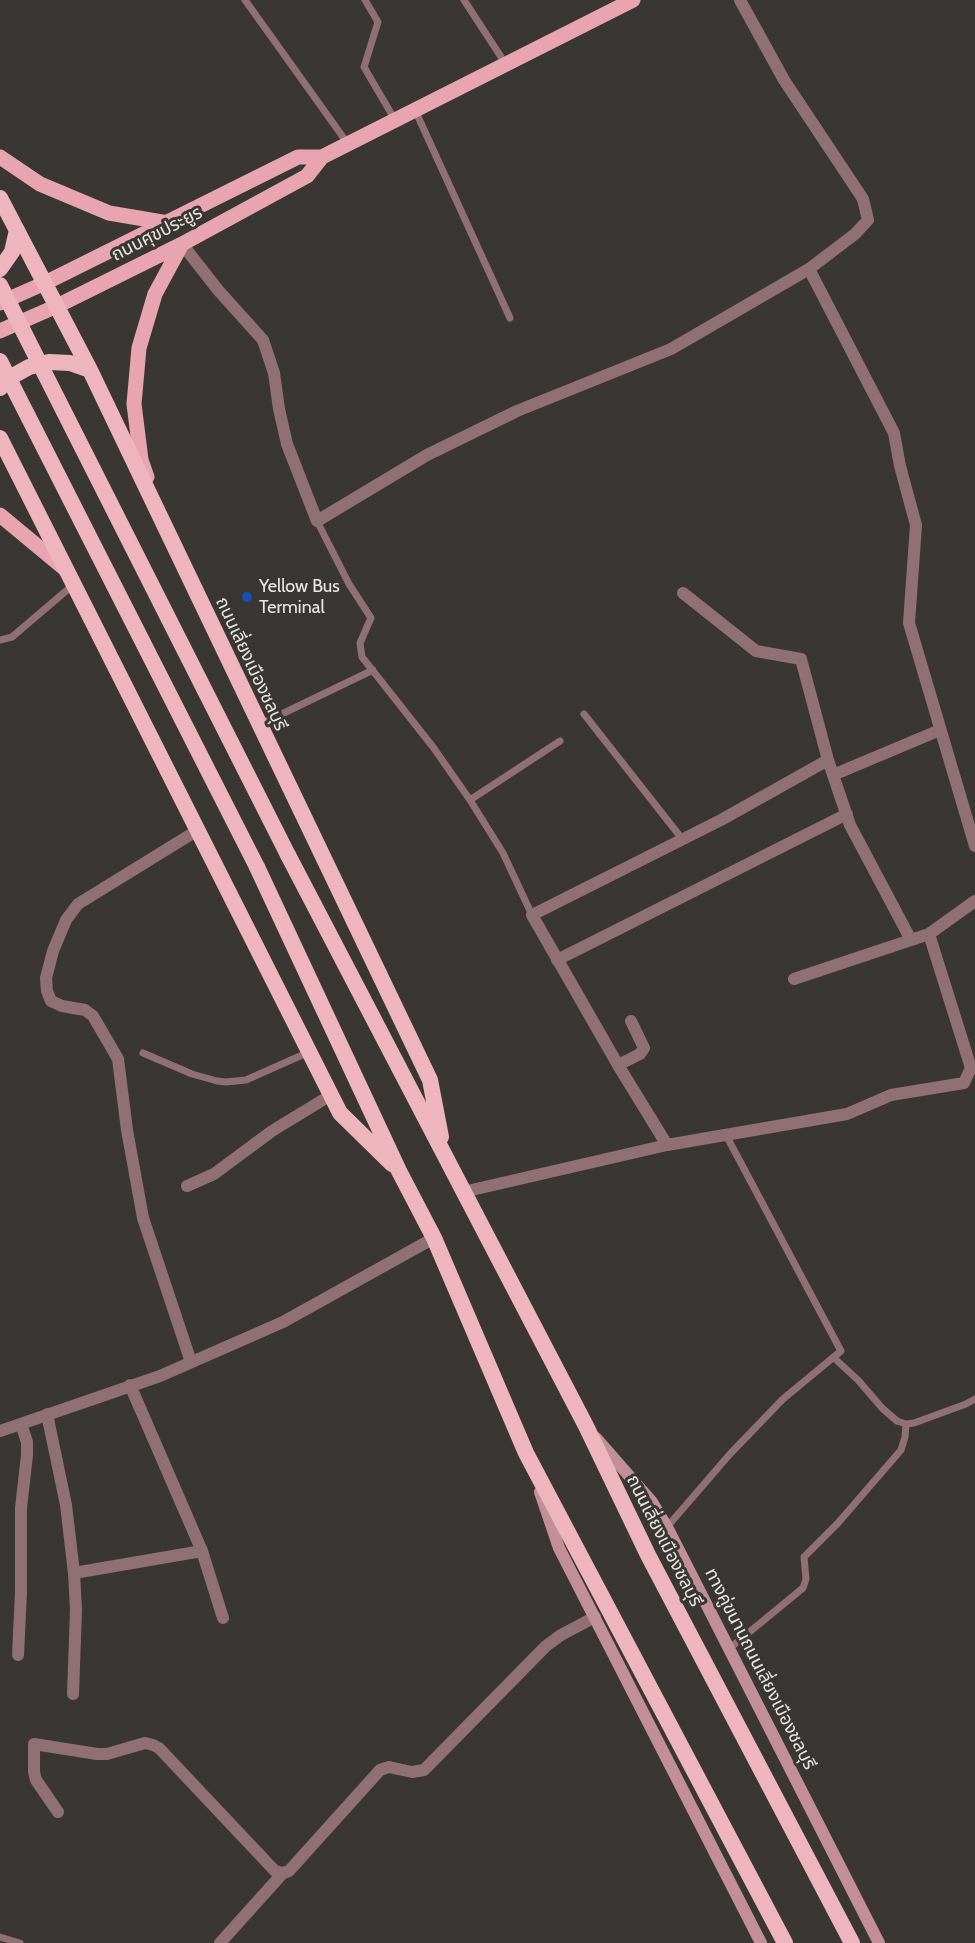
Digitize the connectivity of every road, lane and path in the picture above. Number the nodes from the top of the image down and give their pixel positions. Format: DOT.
graph roads {
  1 [pos="245,0"];
  2 [pos="365,0"];
  3 [pos="464,0"];
  4 [pos="633,0"];
  5 [pos="740,0"];
  6 [pos="505,63"];
  7 [pos="415,110"];
  8 [pos="395,120"];
  9 [pos="348,144"];
  10 [pos="0,157"];
  11 [pos="322,158"];
  12 [pos="0,198"];
  13 [pos="168,223"];
  14 [pos="17,230"];
  15 [pos="182,244"];
  16 [pos="0,269"];
  17 [pos="809,269"];
  18 [pos="45,283"];
  19 [pos="0,285"];
  20 [pos="0,303"];
  21 [pos="57,306"];
  22 [pos="510,318"];
  23 [pos="0,331"];
  24 [pos="0,361"];
  25 [pos="90,370"];
  26 [pos="0,388"];
  27 [pos="0,438"];
  28 [pos="159,513"];
  29 [pos="0,515"];
  30 [pos="317,522"];
  31 [pos="65,569"];
  32 [pos="73,585"];
  33 [pos="683,594"];
  34 [pos="0,640"];
  35 [pos="372,670"];
  36 [pos="584,714"];
  37 [pos="259,725"];
  38 [pos="940,730"];
  39 [pos="560,741"];
  40 [pos="828,760"];
  41 [pos="833,775"];
  42 [pos="471,800"];
  43 [pos="847,814"];
  44 [pos="198,830"];
  45 [pos="683,840"];
  46 [pos="975,846"];
  47 [pos="975,901"];
  48 [pos="532,915"];
  49 [pos="929,934"];
  50 [pos="911,940"];
  51 [pos="557,960"];
  52 [pos="794,979"];
  53 [pos="631,1021"];
  54 [pos="309,1052"];
  55 [pos="143,1053"];
  56 [pos="618,1065"];
  57 [pos="973,1068"];
  58 [pos="331,1095"];
  59 [pos="726,1135"];
  60 [pos="668,1145"];
  61 [pos="444,1155"];
  62 [pos="399,1171"];
  63 [pos="187,1186"];
  64 [pos="463,1192"];
  65 [pos="434,1238"];
  66 [pos="834,1358"];
  67 [pos="191,1362"];
  68 [pos="130,1385"];
  69 [pos="975,1399"];
  70 [pos="47,1414"];
  71 [pos="21,1424"];
  72 [pos="906,1424"];
  73 [pos="586,1426"];
  74 [pos="0,1431"];
  75 [pos="526,1453"];
  76 [pos="667,1527"];
  77 [pos="202,1551"];
  78 [pos="74,1573"];
  79 [pos="595,1617"];
  80 [pos="223,1618"];
  81 [pos="730,1648"];
  82 [pos="18,1655"];
  83 [pos="73,1694"];
  84 [pos="58,1812"];
  85 [pos="283,1873"];
  86 [pos="0,1937"];
  87 [pos="20,1943"];
  88 [pos="220,1943"];
  89 [pos="761,1943"];
  90 [pos="785,1943"];
  91 [pos="852,1943"];
  92 [pos="879,1943"];
  1 -- 9 [label="lane"];
  2 -- 8 [label="lane"];
  3 -- 6 [label="lane"];
  4 -- 6 [label="main road, ถนนศุขประยูร"];
  5 -- 17 [label="street"];
  6 -- 7 [label="main road, ถนนศุขประยูร"];
  7 -- 8 [label="main road, ถนนศุขประยูร"];
  7 -- 22 [label="lane"];
  8 -- 9 [label="main road, ถนนศุขประยูร"];
  9 -- 11 [label="main road, ถนนศุขประยูร"];
  10 -- 13 [label="main road"];
  11 -- 13 [label="main road, ถนนศุขประยูร"];
  11 -- 15 [label="main road, ถนนศุขประยูร"];
  12 -- 14 [label="highway, ถนนเลี่ยงเมืองชลบุรี"];
  13 -- 18 [label="main road, ถนนศุขประยูร"];
  14 -- 16 [label="highway"];
  14 -- 18 [label="highway, ถนนเลี่ยงเมืองชลบุรี"];
  15 -- 21 [label="main road, ถนนศุขประยูร"];
  15 -- 28 [label="main road"];
  15 -- 30 [label="street"];
  17 -- 30 [label="street"];
  17 -- 38 [label="street"];
  18 -- 20 [label="main road, ถนนศุขประยูร"];
  18 -- 21 [label="highway, ถนนเลี่ยงเมืองชลบุรี"];
  19 -- 61 [label="highway, ถนนเลี่ยงเมืองชลบุรี, bridge"];
  21 -- 23 [label="main road, ถนนศุขประยูร"];
  21 -- 25 [label="highway, ถนนเลี่ยงเมืองชลบุรี"];
  24 -- 62 [label="highway, bridge"];
  25 -- 26 [label="highway"];
  25 -- 28 [label="highway, ถนนเลี่ยงเมืองชลบุรี"];
  27 -- 31 [label="highway"];
  28 -- 37 [label="highway, ถนนเลี่ยงเมืองชลบุรี"];
  29 -- 31 [label="main road"];
  30 -- 35 [label="lane"];
  31 -- 32 [label="highway"];
  32 -- 34 [label="lane"];
  32 -- 44 [label="highway"];
  33 -- 40 [label="street"];
  35 -- 37 [label="lane"];
  35 -- 42 [label="lane"];
  36 -- 45 [label="lane"];
  37 -- 61 [label="highway, ถนนเลี่ยงเมืองชลบุรี"];
  38 -- 41 [label="street"];
  38 -- 46 [label="street"];
  39 -- 42 [label="lane"];
  40 -- 41 [label="street"];
  40 -- 45 [label="street"];
  41 -- 43 [label="street"];
  42 -- 48 [label="lane"];
  43 -- 50 [label="street"];
  43 -- 51 [label="street"];
  44 -- 54 [label="highway"];
  44 -- 67 [label="street"];
  45 -- 48 [label="street"];
  47 -- 49 [label="street"];
  48 -- 51 [label="street"];
  49 -- 50 [label="street"];
  49 -- 57 [label="street"];
  50 -- 52 [label="street"];
  51 -- 56 [label="street"];
  53 -- 56 [label="street"];
  54 -- 55 [label="lane"];
  54 -- 58 [label="highway"];
  56 -- 60 [label="street"];
  57 -- 59 [label="street"];
  58 -- 62 [label="highway"];
  58 -- 63 [label="street"];
  59 -- 60 [label="street"];
  59 -- 66 [label="lane"];
  60 -- 64 [label="street"];
  61 -- 64 [label="highway, ถนนเลี่ยงเมืองชลบุรี"];
  62 -- 65 [label="highway"];
  64 -- 73 [label="highway, ถนนเลี่ยงเมืองชลบุรี"];
  65 -- 67 [label="street"];
  65 -- 75 [label="highway"];
  66 -- 72 [label="lane"];
  66 -- 76 [label="lane"];
  67 -- 68 [label="street"];
  68 -- 70 [label="street"];
  68 -- 77 [label="street"];
  69 -- 72 [label="lane"];
  70 -- 71 [label="street"];
  70 -- 78 [label="street"];
  71 -- 74 [label="street"];
  71 -- 82 [label="street"];
  72 -- 81 [label="lane"];
  73 -- 76 [label="main road, ทางคู่ขนานถนนเลี่ยงเมืองชลบุรี"];
  73 -- 91 [label="highway, ถนนเลี่ยงเมืองชลบุรี"];
  75 -- 79 [label="main road"];
  75 -- 90 [label="highway"];
  76 -- 81 [label="main road, ทางคู่ขนานถนนเลี่ยงเมืองชลบุรี"];
  77 -- 78 [label="street"];
  77 -- 80 [label="street"];
  78 -- 83 [label="street"];
  79 -- 85 [label="street"];
  79 -- 89 [label="main road"];
  81 -- 92 [label="main road, ทางคู่ขนานถนนเลี่ยงเมืองชลบุรี"];
  84 -- 85 [label="street"];
  85 -- 88 [label="street"];
  86 -- 87 [label="lane"];
}
